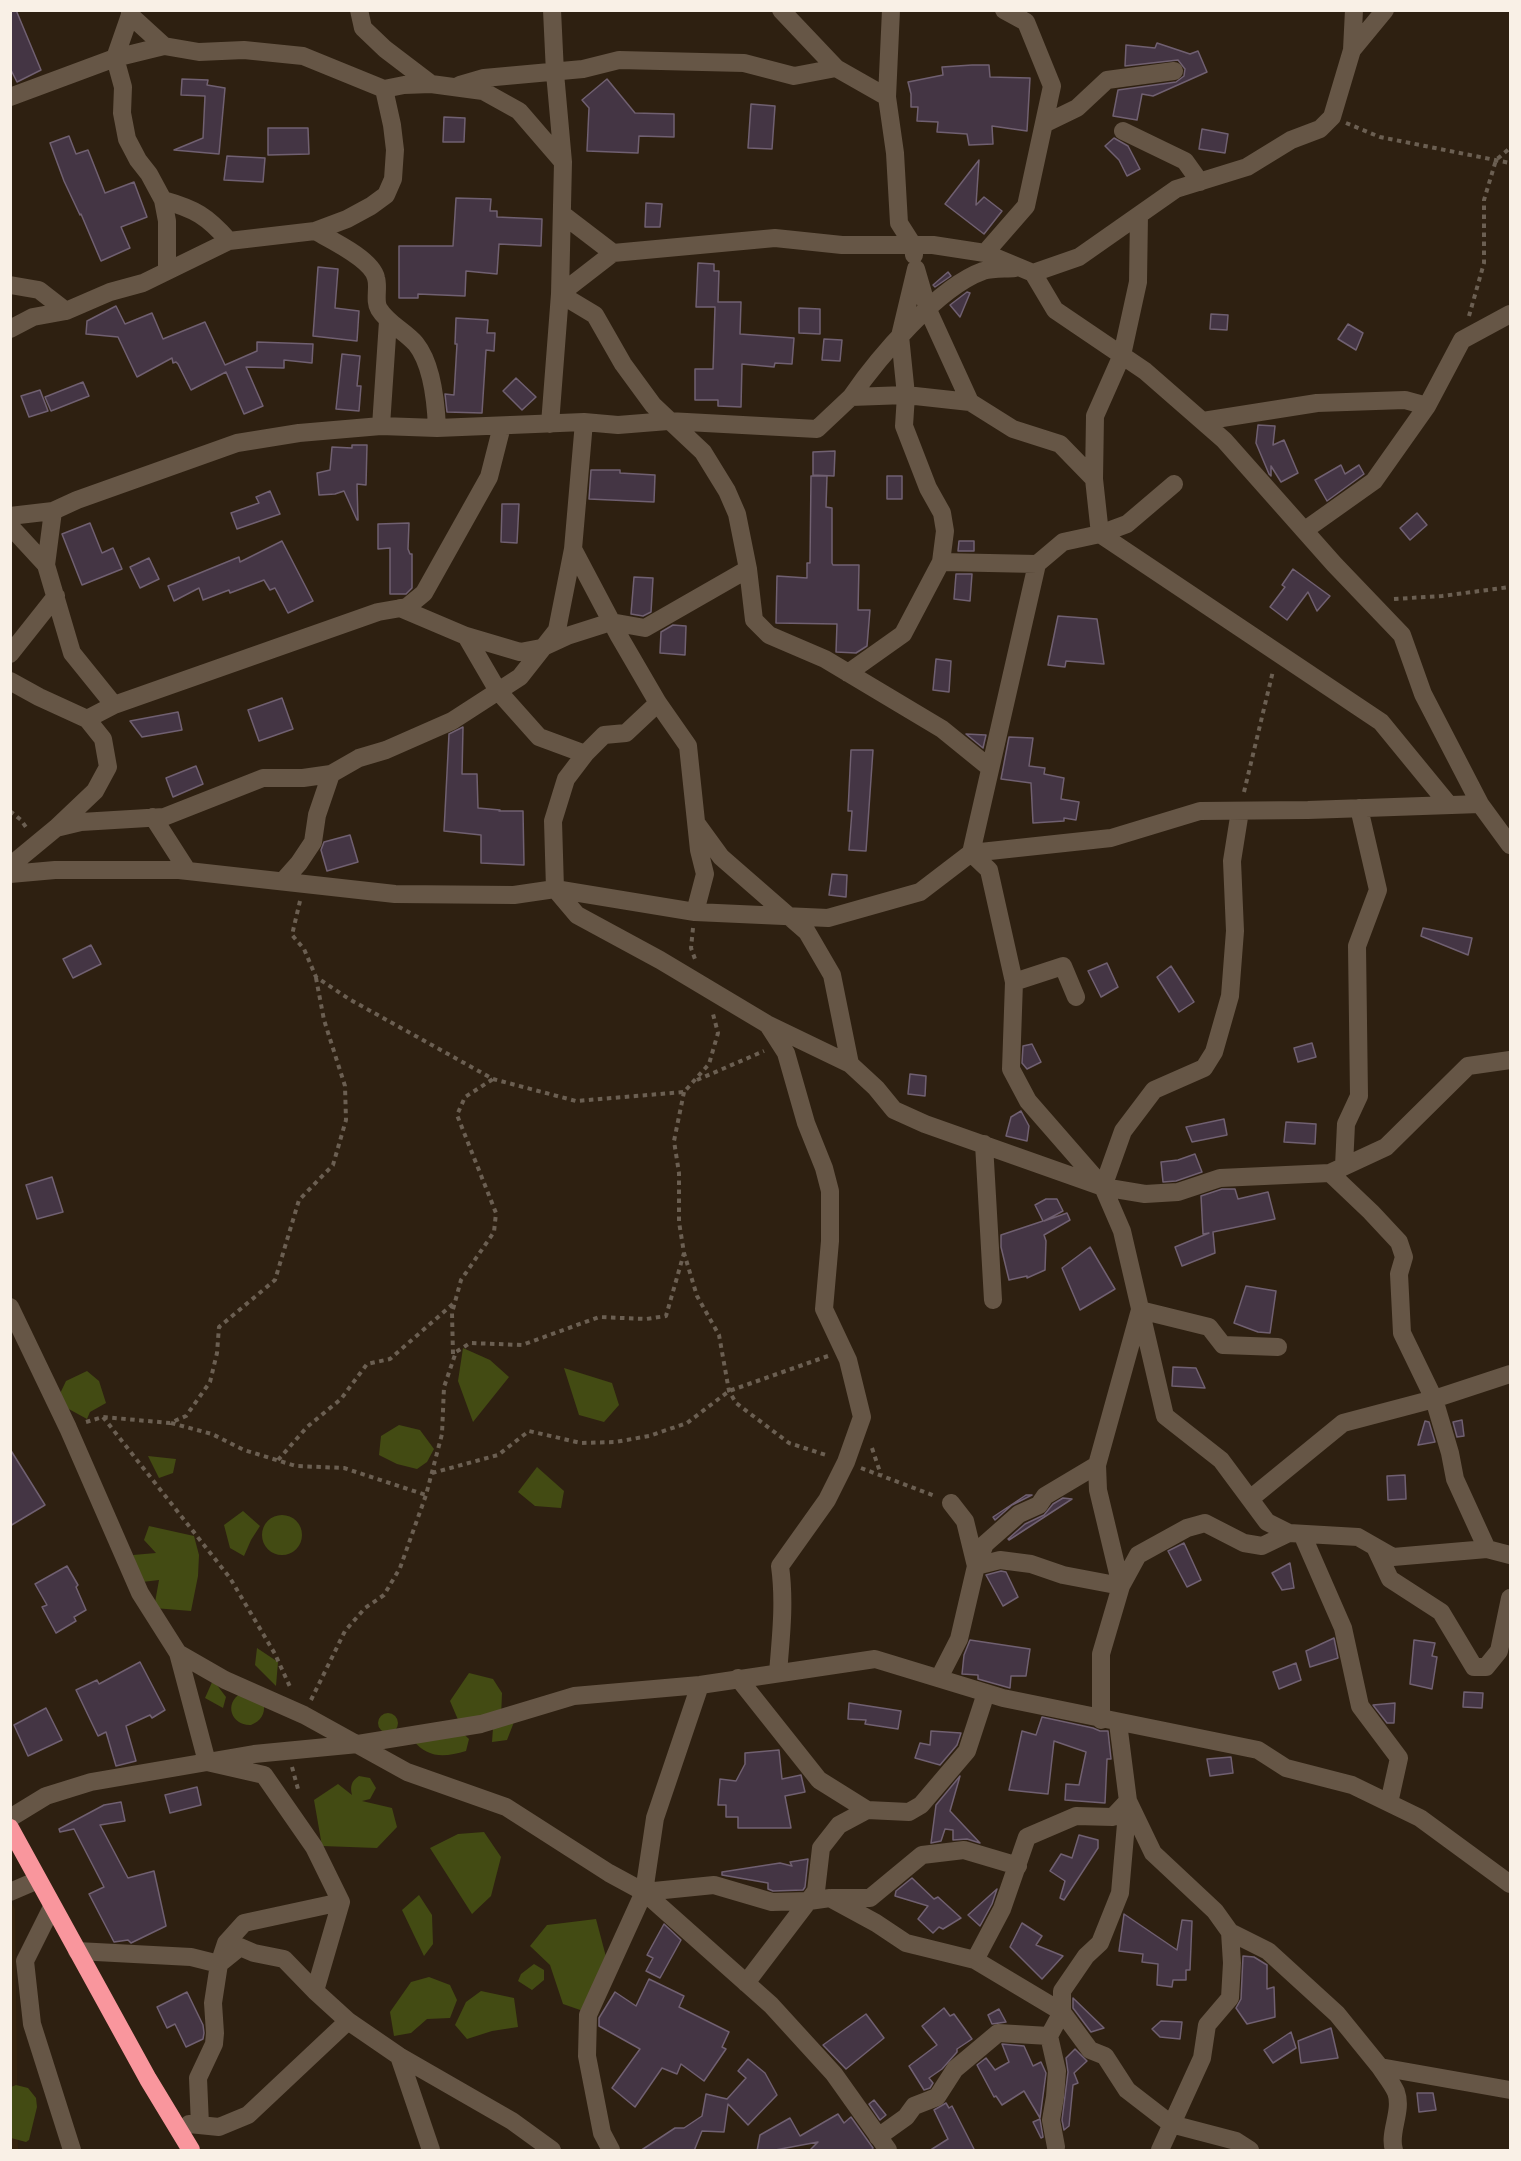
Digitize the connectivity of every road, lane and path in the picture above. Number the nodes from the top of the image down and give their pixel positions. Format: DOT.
graph roads {
  1 [pos="359,10"];
  2 [pos="552,10"];
  3 [pos="782,10"];
  4 [pos="891,10"];
  5 [pos="1004,10"];
  6 [pos="1354,10"];
  7 [pos="1384,10"];
  8 [pos="130,13"];
  9 [pos="164,46"];
  10 [pos="1352,50"];
  11 [pos="115,58"];
  12 [pos="836,68"];
  13 [pos="1174,71"];
  14 [pos="555,73"];
  15 [pos="431,84"];
  16 [pos="450,87"];
  17 [pos="384,89"];
  18 [pos="10,97"];
  19 [pos="887,97"];
  20 [pos="1332,117"];
  21 [pos="1044,124"];
  22 [pos="1123,131"];
  23 [pos="1510,148"];
  24 [pos="1496,160"];
  25 [pos="563,162"];
  26 [pos="1510,162"];
  27 [pos="1200,182"];
  28 [pos="163,200"];
  29 [pos="562,214"];
  30 [pos="1139,215"];
  31 [pos="315,231"];
  32 [pos="229,241"];
  33 [pos="913,245"];
  34 [pos="613,253"];
  35 [pos="985,253"];
  36 [pos="916,268"];
  37 [pos="1026,270"];
  38 [pos="167,271"];
  39 [pos="10,285"];
  40 [pos="560,294"];
  41 [pos="928,309"];
  42 [pos="66,310"];
  43 [pos="1510,314"];
  44 [pos="388,321"];
  45 [pos="10,329"];
  46 [pos="900,336"];
  47 [pos="1462,340"];
  48 [pos="1122,355"];
  49 [pos="906,395"];
  50 [pos="851,398"];
  51 [pos="970,402"];
  52 [pos="1427,406"];
  53 [pos="668,421"];
  54 [pos="1203,421"];
  55 [pos="584,423"];
  56 [pos="550,424"];
  57 [pos="381,426"];
  58 [pos="502,426"];
  59 [pos="437,428"];
  60 [pos="1094,478"];
  61 [pos="1174,484"];
  62 [pos="53,511"];
  63 [pos="10,516"];
  64 [pos="10,526"];
  65 [pos="1305,530"];
  66 [pos="1100,534"];
  67 [pos="573,549"];
  68 [pos="941,562"];
  69 [pos="1037,564"];
  70 [pos="46,565"];
  71 [pos="748,569"];
  72 [pos="1510,587"];
  73 [pos="56,596"];
  74 [pos="1370,601"];
  75 [pos="400,608"];
  76 [pos="611,622"];
  77 [pos="466,636"];
  78 [pos="541,648"];
  79 [pos="1277,653"];
  80 [pos="10,654"];
  81 [pos="848,673"];
  82 [pos="10,681"];
  83 [pos="498,691"];
  84 [pos="658,703"];
  85 [pos="114,705"];
  86 [pos="87,719"];
  87 [pos="585,754"];
  88 [pos="990,768"];
  89 [pos="332,774"];
  90 [pos="1480,804"];
  91 [pos="1449,805"];
  92 [pos="1359,808"];
  93 [pos="1240,811"];
  94 [pos="153,817"];
  95 [pos="696,823"];
  96 [pos="56,828"];
  97 [pos="1510,845"];
  98 [pos="971,853"];
  99 [pos="10,866"];
  100 [pos="187,870"];
  101 [pos="10,874"];
  102 [pos="283,881"];
  103 [pos="304,883"];
  104 [pos="555,889"];
  105 [pos="695,912"];
  106 [pos="791,917"];
  107 [pos="316,977"];
  108 [pos="1014,982"];
  109 [pos="707,988"];
  110 [pos="1076,997"];
  111 [pos="767,1024"];
  112 [pos="781,1045"];
  113 [pos="1510,1060"];
  114 [pos="850,1064"];
  115 [pos="493,1079"];
  116 [pos="693,1082"];
  117 [pos="684,1092"];
  118 [pos="984,1144"];
  119 [pos="1337,1169"];
  120 [pos="1103,1187"];
  121 [pos="684,1253"];
  122 [pos="993,1300"];
  123 [pos="455,1303"];
  124 [pos="1140,1310"];
  125 [pos="13,1318"];
  126 [pos="1278,1347"];
  127 [pos="844,1350"];
  128 [pos="453,1359"];
  129 [pos="1510,1374"];
  130 [pos="729,1391"];
  131 [pos="1434,1399"];
  132 [pos="102,1417"];
  133 [pos="170,1423"];
  134 [pos="68,1428"];
  135 [pos="278,1460"];
  136 [pos="846,1462"];
  137 [pos="1097,1465"];
  138 [pos="431,1473"];
  139 [pos="426,1495"];
  140 [pos="1250,1499"];
  141 [pos="951,1503"];
  142 [pos="1296,1534"];
  143 [pos="1375,1547"];
  144 [pos="1487,1550"];
  145 [pos="1510,1555"];
  146 [pos="976,1566"];
  147 [pos="1121,1586"];
  148 [pos="1510,1598"];
  149 [pos="178,1653"];
  150 [pos="778,1673"];
  151 [pos="738,1678"];
  152 [pos="939,1678"];
  153 [pos="700,1685"];
  154 [pos="986,1693"];
  155 [pos="303,1715"];
  156 [pos="1109,1721"];
  157 [pos="358,1744"];
  158 [pos="287,1749"];
  159 [pos="207,1762"];
  160 [pos="299,1793"];
  161 [pos="1128,1801"];
  162 [pos="1389,1803"];
  163 [pos="867,1810"];
  164 [pos="10,1818"];
  165 [pos="10,1828"];
  166 [pos="1018,1866"];
  167 [pos="38,1880"];
  168 [pos="1510,1884"];
  169 [pos="10,1892"];
  170 [pos="645,1892"];
  171 [pos="830,1898"];
  172 [pos="809,1901"];
  173 [pos="341,1902"];
  174 [pos="52,1907"];
  175 [pos="1230,1932"];
  176 [pos="77,1951"];
  177 [pos="975,1960"];
  178 [pos="219,1964"];
  179 [pos="746,1983"];
  180 [pos="315,1991"];
  181 [pos="1062,2012"];
  182 [pos="348,2021"];
  183 [pos="1049,2036"];
  184 [pos="399,2056"];
  185 [pos="1380,2067"];
  186 [pos="1510,2090"];
  187 [pos="175,2123"];
  188 [pos="1171,2124"];
  189 [pos="200,2125"];
  190 [pos="883,2144"];
  191 [pos="1056,2147"];
  192 [pos="72,2151"];
  193 [pos="191,2151"];
  194 [pos="431,2151"];
  195 [pos="552,2151"];
  196 [pos="611,2151"];
  197 [pos="1160,2151"];
  198 [pos="1251,2151"];
  199 [pos="1394,2151"];
  1 -- 15 [label="street"];
  2 -- 14 [label="street"];
  3 -- 12 [label="street"];
  4 -- 19 [label="street"];
  5 -- 21 [label="street"];
  6 -- 10 [label="street"];
  7 -- 10 [label="street"];
  8 -- 9 [label="street"];
  8 -- 11 [label="street"];
  9 -- 11 [label="street"];
  9 -- 17 [label="street"];
  10 -- 20 [label="street"];
  11 -- 18 [label="street"];
  11 -- 28 [label="street"];
  12 -- 14 [label="street"];
  12 -- 19 [label="street"];
  13 -- 21 [label="street"];
  14 -- 16 [label="street"];
  14 -- 25 [label="street"];
  15 -- 16 [label="street"];
  15 -- 17 [label="street"];
  16 -- 25 [label="street"];
  17 -- 31 [label="street"];
  19 -- 33 [label="street"];
  20 -- 24 [label="path"];
  20 -- 27 [label="street"];
  21 -- 35 [label="street"];
  22 -- 27 [label="street"];
  23 -- 24 [label="path"];
  24 -- 26 [label="path"];
  24 -- 47 [label="path"];
  25 -- 29 [label="street"];
  27 -- 30 [label="street"];
  28 -- 32 [label="street"];
  28 -- 38 [label="street"];
  29 -- 34 [label="street"];
  29 -- 40 [label="street"];
  30 -- 37 [label="street"];
  30 -- 48 [label="street"];
  31 -- 32 [label="street"];
  31 -- 44 [label="street"];
  32 -- 38 [label="street"];
  33 -- 34 [label="street"];
  33 -- 35 [label="street"];
  33 -- 36 [label="street"];
  34 -- 40 [label="street"];
  35 -- 37 [label="street"];
  36 -- 41 [label="street"];
  36 -- 46 [label="street"];
  37 -- 41 [label="street"];
  37 -- 48 [label="street"];
  38 -- 42 [label="street"];
  39 -- 42 [label="street"];
  40 -- 53 [label="street"];
  40 -- 56 [label="street"];
  41 -- 46 [label="street"];
  41 -- 51 [label="street"];
  42 -- 45 [label="street"];
  43 -- 47 [label="street"];
  44 -- 57 [label="street"];
  44 -- 59 [label="street"];
  46 -- 49 [label="street"];
  46 -- 50 [label="street"];
  47 -- 52 [label="street"];
  48 -- 54 [label="street"];
  48 -- 60 [label="street"];
  49 -- 50 [label="street"];
  49 -- 51 [label="street"];
  49 -- 68 [label="street"];
  50 -- 53 [label="street"];
  51 -- 60 [label="street"];
  52 -- 54 [label="street"];
  52 -- 65 [label="street"];
  53 -- 55 [label="street"];
  53 -- 71 [label="street"];
  54 -- 65 [label="street"];
  55 -- 56 [label="street"];
  55 -- 67 [label="street"];
  56 -- 58 [label="street"];
  57 -- 59 [label="street"];
  57 -- 62 [label="street"];
  58 -- 59 [label="street"];
  58 -- 75 [label="street"];
  60 -- 66 [label="street"];
  61 -- 66 [label="street"];
  62 -- 63 [label="street"];
  62 -- 70 [label="street"];
  64 -- 70 [label="street"];
  65 -- 74 [label="street"];
  66 -- 69 [label="street"];
  66 -- 79 [label="street"];
  67 -- 76 [label="street"];
  67 -- 78 [label="street"];
  68 -- 69 [label="street"];
  68 -- 81 [label="street"];
  69 -- 88 [label="street"];
  70 -- 73 [label="street"];
  71 -- 76 [label="street"];
  71 -- 81 [label="street"];
  72 -- 74 [label="path"];
  73 -- 80 [label="street"];
  73 -- 85 [label="street"];
  74 -- 90 [label="street"];
  75 -- 77 [label="street"];
  75 -- 85 [label="street"];
  76 -- 78 [label="street"];
  76 -- 84 [label="street"];
  77 -- 78 [label="street"];
  77 -- 83 [label="street"];
  78 -- 83 [label="street"];
  79 -- 91 [label="street"];
  79 -- 93 [label="path"];
  81 -- 88 [label="street"];
  82 -- 86 [label="street"];
  83 -- 87 [label="street"];
  83 -- 89 [label="street"];
  84 -- 87 [label="street"];
  84 -- 95 [label="street"];
  85 -- 86 [label="street"];
  86 -- 96 [label="street"];
  87 -- 104 [label="street"];
  88 -- 98 [label="street"];
  89 -- 94 [label="street"];
  89 -- 102 [label="street"];
  90 -- 91 [label="street"];
  90 -- 97 [label="street"];
  91 -- 92 [label="street"];
  92 -- 93 [label="street"];
  92 -- 119 [label="street"];
  93 -- 98 [label="street"];
  93 -- 120 [label="street"];
  94 -- 96 [label="street"];
  94 -- 100 [label="street"];
  95 -- 105 [label="street"];
  95 -- 106 [label="street"];
  96 -- 99 [label="street"];
  98 -- 106 [label="street"];
  98 -- 108 [label="street"];
  100 -- 101 [label="street"];
  100 -- 102 [label="street"];
  102 -- 103 [label="street"];
  103 -- 104 [label="street"];
  103 -- 107 [label="path"];
  104 -- 105 [label="street"];
  104 -- 109 [label="street"];
  105 -- 106 [label="street"];
  105 -- 109 [label="path"];
  106 -- 114 [label="street"];
  107 -- 115 [label="path"];
  107 -- 133 [label="path"];
  108 -- 110 [label="street"];
  108 -- 120 [label="street"];
  109 -- 111 [label="street"];
  109 -- 116 [label="path"];
  111 -- 112 [label="street"];
  111 -- 114 [label="street"];
  112 -- 116 [label="path"];
  112 -- 127 [label="street"];
  113 -- 119 [label="street"];
  114 -- 118 [label="street"];
  115 -- 117 [label="path"];
  115 -- 123 [label="path"];
  116 -- 117 [label="path"];
  117 -- 121 [label="path"];
  118 -- 120 [label="street"];
  118 -- 122 [label="street"];
  119 -- 120 [label="street"];
  119 -- 131 [label="street"];
  120 -- 124 [label="street"];
  121 -- 128 [label="path"];
  121 -- 130 [label="path"];
  123 -- 128 [label="path"];
  123 -- 135 [label="path"];
  124 -- 126 [label="street"];
  124 -- 137 [label="street"];
  124 -- 140 [label="street"];
  125 -- 134 [label="street"];
  127 -- 130 [label="path"];
  127 -- 136 [label="street"];
  128 -- 138 [label="path"];
  129 -- 131 [label="street"];
  130 -- 136 [label="path"];
  130 -- 138 [label="path"];
  131 -- 140 [label="street"];
  131 -- 144 [label="street"];
  132 -- 133 [label="path"];
  132 -- 134 [label="path"];
  132 -- 155 [label="path"];
  133 -- 135 [label="path"];
  134 -- 149 [label="street"];
  135 -- 139 [label="path"];
  136 -- 141 [label="path"];
  136 -- 150 [label="street"];
  137 -- 146 [label="street"];
  137 -- 147 [label="street"];
  138 -- 139 [label="path"];
  139 -- 155 [label="path"];
  140 -- 142 [label="street"];
  141 -- 146 [label="street"];
  142 -- 143 [label="street"];
  142 -- 147 [label="street"];
  142 -- 162 [label="street"];
  143 -- 144 [label="street"];
  143 -- 148 [label="street"];
  144 -- 145 [label="street"];
  146 -- 147 [label="street"];
  146 -- 152 [label="street"];
  147 -- 156 [label="street"];
  149 -- 155 [label="street"];
  149 -- 159 [label="street"];
  150 -- 151 [label="street"];
  150 -- 152 [label="street"];
  151 -- 153 [label="street"];
  151 -- 163 [label="street"];
  152 -- 154 [label="street"];
  153 -- 157 [label="street"];
  153 -- 170 [label="street"];
  154 -- 156 [label="street"];
  154 -- 163 [label="street"];
  155 -- 157 [label="street"];
  156 -- 161 [label="street"];
  156 -- 162 [label="street"];
  157 -- 158 [label="street"];
  157 -- 170 [label="street"];
  158 -- 159 [label="street"];
  158 -- 160 [label="path"];
  159 -- 164 [label="street"];
  159 -- 173 [label="street"];
  161 -- 166 [label="street"];
  161 -- 175 [label="street"];
  161 -- 181 [label="street"];
  162 -- 168 [label="street"];
  163 -- 172 [label="street"];
  165 -- 167 [label="highway"];
  166 -- 171 [label="street"];
  166 -- 177 [label="street"];
  167 -- 169 [label="street"];
  167 -- 174 [label="highway"];
  170 -- 172 [label="street"];
  170 -- 179 [label="street"];
  170 -- 196 [label="street"];
  171 -- 172 [label="street"];
  171 -- 177 [label="street"];
  172 -- 179 [label="street"];
  173 -- 178 [label="street"];
  173 -- 180 [label="street"];
  174 -- 176 [label="highway"];
  174 -- 192 [label="street"];
  175 -- 185 [label="street"];
  175 -- 188 [label="street"];
  176 -- 178 [label="street"];
  176 -- 187 [label="highway"];
  177 -- 181 [label="street"];
  178 -- 180 [label="street"];
  178 -- 189 [label="street"];
  179 -- 190 [label="street"];
  180 -- 182 [label="street"];
  181 -- 183 [label="street"];
  181 -- 188 [label="street"];
  182 -- 184 [label="street"];
  182 -- 189 [label="street"];
  183 -- 190 [label="street"];
  183 -- 191 [label="street"];
  184 -- 194 [label="street"];
  184 -- 195 [label="street"];
  185 -- 186 [label="street"];
  185 -- 199 [label="street"];
  187 -- 189 [label="street"];
  187 -- 193 [label="highway"];
  188 -- 197 [label="street"];
  188 -- 198 [label="street"];
}
